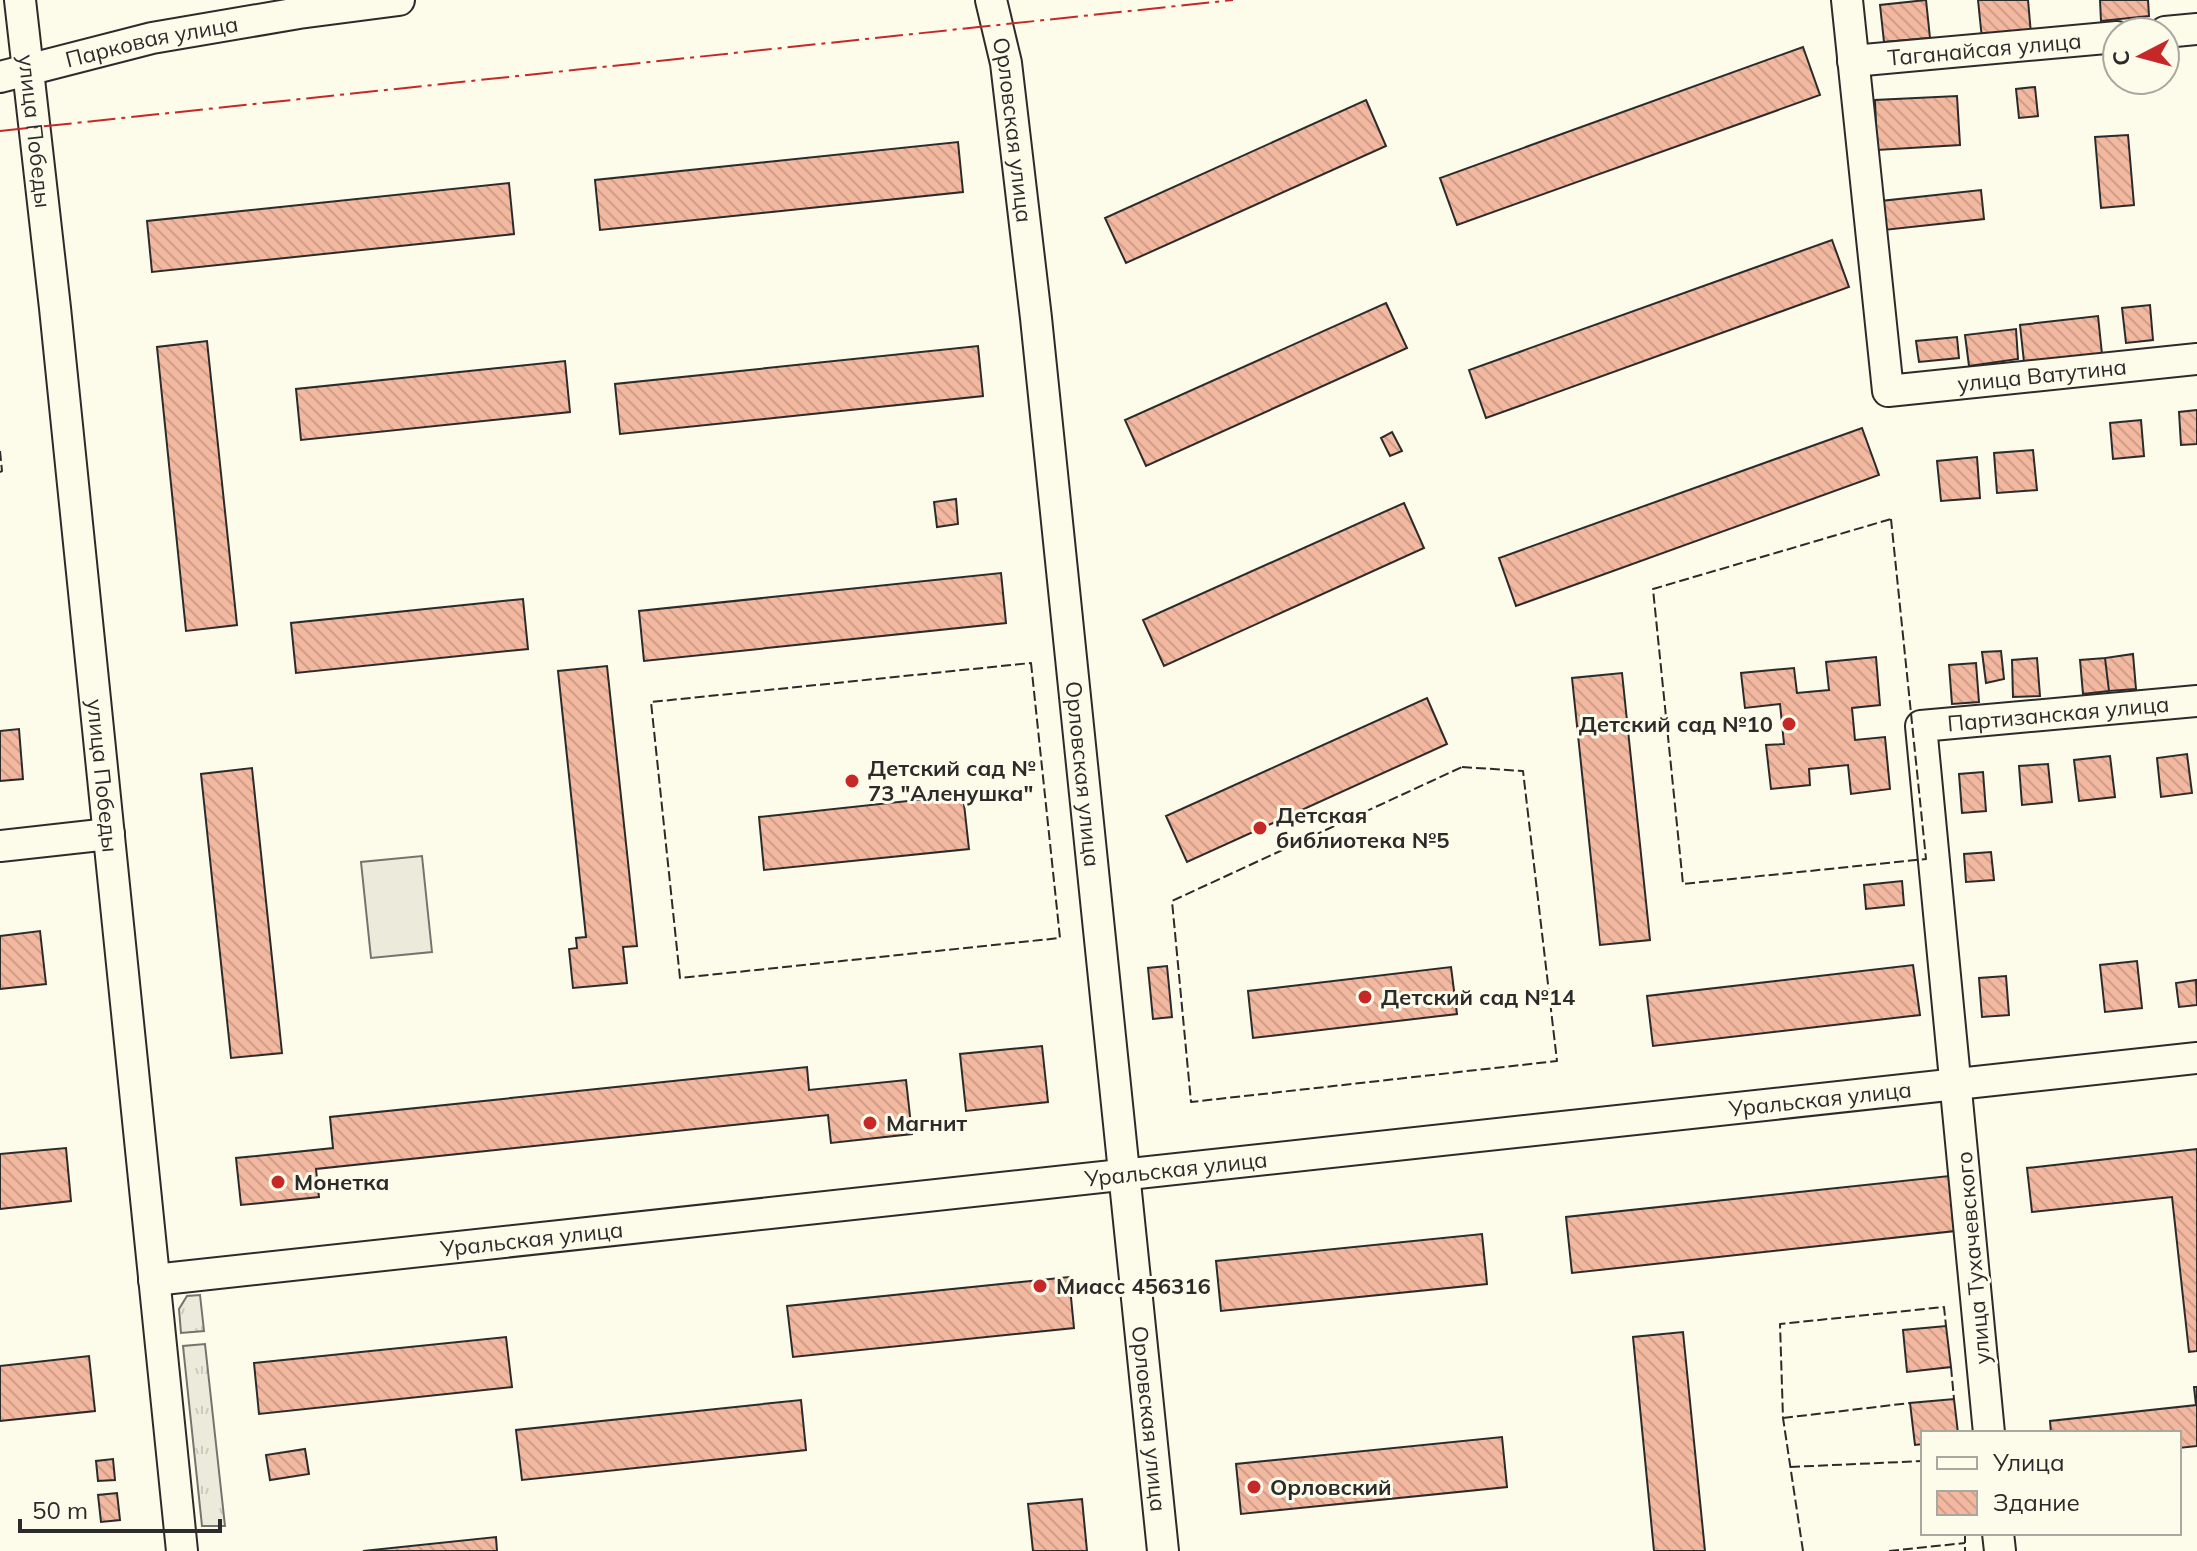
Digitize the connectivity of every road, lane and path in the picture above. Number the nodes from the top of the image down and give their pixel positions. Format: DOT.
graph roads {
  1 [pos="19,0"];
  2 [pos="399,0"];
  3 [pos="991,0"];
  4 [pos="1847,0"];
  5 [pos="0,2"];
  6 [pos="2101,38"];
  7 [pos="1853,61"];
  8 [pos="14,74"];
  9 [pos="2197,359"];
  10 [pos="2197,701"];
  11 [pos="1921,726"];
  12 [pos="109,834"];
  13 [pos="0,846"];
  14 [pos="2197,1058"];
  15 [pos="1957,1084"];
  16 [pos="1124,1175"];
  17 [pos="154,1280"];
  18 [pos="1989,1431"];
  19 [pos="182,1551"];
  20 [pos="1163,1551"];
  1 -- 5 [label="street"];
  1 -- 8 [label="street, улица Победы"];
  2 -- 8 [label="street, Парковая улица"];
  3 -- 16 [label="street, Орловская улица"];
  4 -- 7 [label="street"];
  6 -- 7 [label="street, Таганайсая улица"];
  7 -- 9 [label="street, улица Ватутина"];
  8 -- 12 [label="street, улица Победы"];
  10 -- 11 [label="street, Партизанская улица"];
  11 -- 15 [label="street, улица Тухачевского"];
  12 -- 13 [label="street"];
  12 -- 17 [label="street, улица Победы"];
  14 -- 15 [label="street, Уральская улица"];
  15 -- 16 [label="street, Уральская улица"];
  15 -- 18 [label="street, улица Тухачевского"];
  16 -- 17 [label="street, Уральская улица"];
  16 -- 20 [label="street, Орловская улица"];
  17 -- 19 [label="street, улица Победы"];
}
